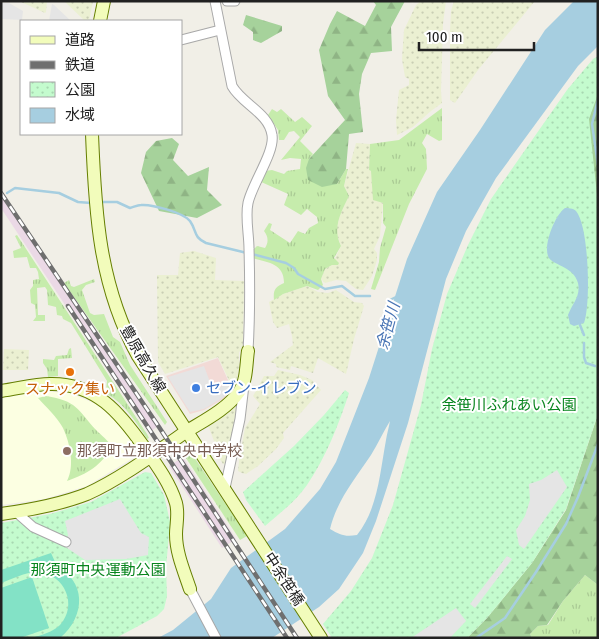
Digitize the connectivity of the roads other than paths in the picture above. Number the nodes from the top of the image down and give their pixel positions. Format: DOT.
graph roads {
  1 [pos="104,1"];
  2 [pos="215,1"];
  3 [pos="227,1"];
  4 [pos="235,1"];
  5 [pos="100,20"];
  6 [pos="220,30"];
  7 [pos="182,40"];
  8 [pos="92,135"];
  9 [pos="248,352"];
  10 [pos="244,381"];
  11 [pos="1,391"];
  12 [pos="187,432"];
  13 [pos="150,456"];
  14 [pos="224,488"];
  15 [pos="16,512"];
  16 [pos="1,514"];
  17 [pos="253,531"];
  18 [pos="66,542"];
  19 [pos="190,589"];
  20 [pos="318,633"];
  21 [pos="216,638"];
  1 -- 5 [label="street"];
  2 -- 6 [label="street"];
  3 -- 4 [label="street"];
  6 -- 7 [label="street"];
  6 -- 9 [label="street"];
  8 -- 12 [label="street, 豊原高久線"];
  9 -- 10 [label="street"];
  10 -- 12 [label="street"];
  10 -- 14 [label="street"];
  11 -- 13 [label="street"];
  12 -- 13 [label="street"];
  12 -- 14 [label="street, 豊原高久線"];
  13 -- 15 [label="street"];
  13 -- 19 [label="street"];
  14 -- 17 [label="street, 豊原高久線"];
  15 -- 16 [label="street"];
  15 -- 18 [label="street"];
  17 -- 20 [label="street, 中余笹橋"];
  19 -- 21 [label="street"];
}
